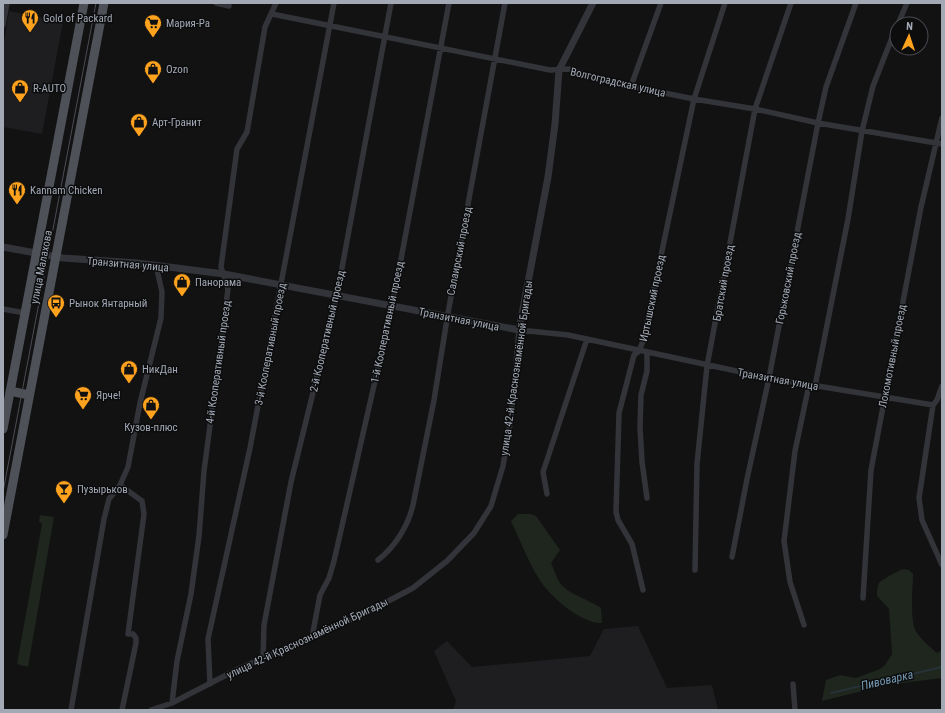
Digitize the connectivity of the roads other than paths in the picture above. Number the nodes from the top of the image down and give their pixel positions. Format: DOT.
graph roads {
  1 [pos="7,3"];
  2 [pos="84,3"];
  3 [pos="104,3"];
  4 [pos="216,3"];
  5 [pos="276,3"];
  6 [pos="334,3"];
  7 [pos="391,3"];
  8 [pos="449,3"];
  9 [pos="505,3"];
  10 [pos="593,3"];
  11 [pos="660,3"];
  12 [pos="725,3"];
  13 [pos="791,3"];
  14 [pos="856,3"];
  15 [pos="907,3"];
  16 [pos="229,6"];
  17 [pos="272,14"];
  18 [pos="901,16"];
  19 [pos="3,26"];
  20 [pos="330,26"];
  21 [pos="384,38"];
  22 [pos="889,45"];
  23 [pos="441,48"];
  24 [pos="495,59"];
  25 [pos="560,70"];
  26 [pos="631,86"];
  27 [pos="694,99"];
  28 [pos="755,109"];
  29 [pos="942,118"];
  30 [pos="818,123"];
  31 [pos="862,130"];
  32 [pos="935,142"];
  33 [pos="942,144"];
  34 [pos="3,247"];
  35 [pos="37,254"];
  36 [pos="55,257"];
  37 [pos="156,265"];
  38 [pos="224,274"];
  39 [pos="282,285"];
  40 [pos="337,296"];
  41 [pos="391,306"];
  42 [pos="3,309"];
  43 [pos="25,312"];
  44 [pos="448,316"];
  45 [pos="519,330"];
  46 [pos="587,339"];
  47 [pos="639,351"];
  48 [pos="647,353"];
  49 [pos="707,366"];
  50 [pos="769,378"];
  51 [pos="812,385"];
  52 [pos="942,386"];
  53 [pos="10,391"];
  54 [pos="29,395"];
  55 [pos="883,397"];
  56 [pos="933,405"];
  57 [pos="3,429"];
  58 [pos="120,485"];
  59 [pos="547,494"];
  60 [pos="648,498"];
  61 [pos="3,535"];
  62 [pos="732,557"];
  63 [pos="378,560"];
  64 [pos="942,565"];
  65 [pos="694,570"];
  66 [pos="644,590"];
  67 [pos="863,598"];
  68 [pos="804,625"];
  69 [pos="312,637"];
  70 [pos="263,658"];
  71 [pos="210,684"];
  72 [pos="793,684"];
  73 [pos="172,703"];
  74 [pos="71,710"];
  75 [pos="122,710"];
  76 [pos="151,710"];
  77 [pos="795,710"];
  1 -- 19 [label="street"];
  2 -- 35 [label="main road, улица Малахова"];
  3 -- 36 [label="main road, улица Малахова"];
  4 -- 16 [label="street"];
  5 -- 17 [label="street, 4-й Кооперативный проезд"];
  6 -- 20 [label="street, 3-й Кооперативный проезд"];
  7 -- 21 [label="street, 2-й Кооперативный проезд"];
  8 -- 23 [label="street, 1-й Кооперативный проезд"];
  9 -- 24 [label="street, Салаирский проезд"];
  10 -- 25 [label="street, улица 42-й Краснознамённой Бригады"];
  11 -- 26 [label="street"];
  12 -- 27 [label="street, Иртышский проезд"];
  13 -- 28 [label="street, Братский проезд"];
  14 -- 30 [label="street, Горьковский проезд"];
  15 -- 18 [label="street"];
  17 -- 20 [label="street, Волгоградская улица"];
  17 -- 38 [label="street, 4-й Кооперативный проезд"];
  20 -- 21 [label="street, Волгоградская улица"];
  20 -- 39 [label="street, 3-й Кооперативный проезд"];
  21 -- 23 [label="street, Волгоградская улица"];
  21 -- 40 [label="street, 2-й Кооперативный проезд"];
  22 -- 31 [label="street"];
  23 -- 24 [label="street, Волгоградская улица"];
  23 -- 41 [label="street, 1-й Кооперативный проезд"];
  24 -- 25 [label="street, Волгоградская улица"];
  24 -- 44 [label="street, Салаирский проезд"];
  25 -- 26 [label="street, Волгоградская улица"];
  25 -- 45 [label="street, улица 42-й Краснознамённой Бригады"];
  26 -- 27 [label="street, Волгоградская улица"];
  27 -- 28 [label="street, Волгоградская улица"];
  27 -- 47 [label="street, Иртышский проезд"];
  28 -- 30 [label="street, Волгоградская улица"];
  28 -- 49 [label="street, Братский проезд"];
  29 -- 32 [label="street, Локомотивный проезд"];
  30 -- 31 [label="street, Волгоградская улица"];
  30 -- 50 [label="street, Горьковский проезд"];
  31 -- 32 [label="street, Волгоградская улица"];
  31 -- 51 [label="street"];
  32 -- 33 [label="street, Волгоградская улица"];
  32 -- 55 [label="street, Локомотивный проезд"];
  34 -- 35 [label="street, Транзитная улица"];
  35 -- 36 [label="street, Транзитная улица"];
  35 -- 43 [label="main road, улица Малахова"];
  36 -- 37 [label="street, Транзитная улица"];
  36 -- 54 [label="main road, улица Малахова"];
  37 -- 38 [label="street, Транзитная улица"];
  37 -- 58 [label="street"];
  38 -- 39 [label="street, Транзитная улица"];
  38 -- 73 [label="street, 4-й Кооперативный проезд"];
  39 -- 40 [label="street, Транзитная улица"];
  39 -- 71 [label="street, 3-й Кооперативный проезд"];
  40 -- 41 [label="street, Транзитная улица"];
  40 -- 70 [label="street, 2-й Кооперативный проезд"];
  41 -- 44 [label="street, Транзитная улица"];
  41 -- 69 [label="street, 1-й Кооперативный проезд"];
  42 -- 43 [label="street"];
  43 -- 53 [label="main road, улица Малахова"];
  44 -- 45 [label="street, Транзитная улица"];
  44 -- 63 [label="street, Салаирский проезд"];
  45 -- 46 [label="street, Транзитная улица"];
  45 -- 69 [label="street, улица 42-й Краснознамённой Бригады"];
  46 -- 47 [label="street, Транзитная улица"];
  46 -- 59 [label="street"];
  47 -- 48 [label="street, Транзитная улица"];
  47 -- 66 [label="street, Иртышский проезд"];
  48 -- 49 [label="street, Транзитная улица"];
  48 -- 60 [label="street, Иртышский проезд"];
  49 -- 50 [label="street, Транзитная улица"];
  49 -- 65 [label="street, Братский проезд"];
  50 -- 51 [label="street, Транзитная улица"];
  50 -- 62 [label="street, Горьковский проезд"];
  51 -- 55 [label="street, Транзитная улица"];
  51 -- 68 [label="street"];
  52 -- 56 [label="street"];
  53 -- 54 [label="main road"];
  53 -- 57 [label="main road, улица Малахова"];
  54 -- 61 [label="main road, улица Малахова"];
  55 -- 56 [label="street, Транзитная улица"];
  55 -- 67 [label="street, Локомотивный проезд"];
  56 -- 64 [label="street"];
  58 -- 74 [label="street"];
  58 -- 75 [label="street"];
  69 -- 70 [label="street, улица 42-й Краснознамённой Бригады"];
  70 -- 71 [label="street, улица 42-й Краснознамённой Бригады"];
  71 -- 73 [label="street, улица 42-й Краснознамённой Бригады"];
  72 -- 77 [label="street"];
  73 -- 76 [label="street, улица 42-й Краснознамённой Бригады"];
}
